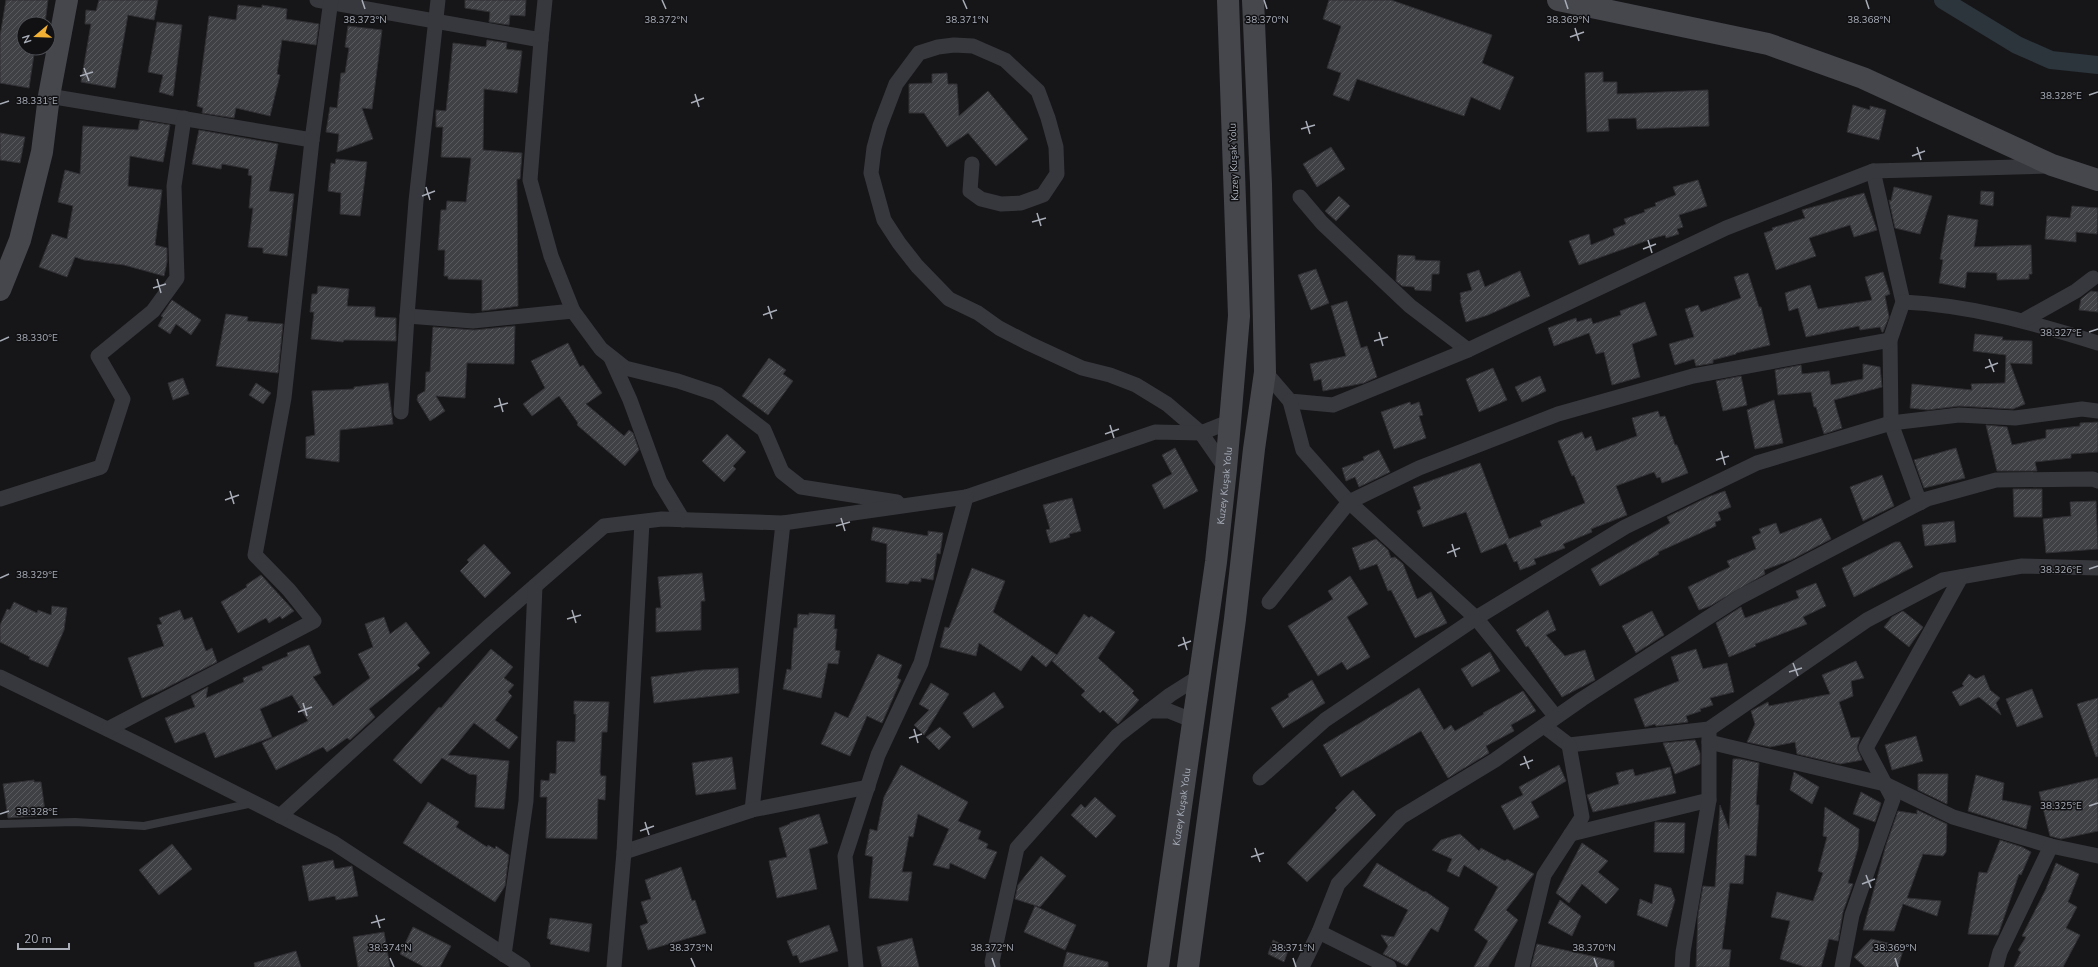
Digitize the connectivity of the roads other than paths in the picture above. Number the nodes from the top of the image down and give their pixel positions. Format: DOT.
graph roads {
  1 [pos="67,0"];
  2 [pos="438,0"];
  3 [pos="544,0"];
  4 [pos="1228,0"];
  5 [pos="1253,0"];
  6 [pos="1558,0"];
  7 [pos="326,1"];
  8 [pos="435,21"];
  9 [pos="541,40"];
  10 [pos="49,96"];
  11 [pos="184,118"];
  12 [pos="312,140"];
  13 [pos="972,164"];
  14 [pos="2052,165"];
  15 [pos="1873,171"];
  16 [pos="2098,180"];
  17 [pos="1300,197"];
  18 [pos="2093,278"];
  19 [pos="0,290"];
  20 [pos="1903,302"];
  21 [pos="573,311"];
  22 [pos="407,316"];
  23 [pos="2024,320"];
  24 [pos="1890,340"];
  25 [pos="2098,343"];
  26 [pos="1468,350"];
  27 [pos="611,357"];
  28 [pos="1265,372"];
  29 [pos="1290,401"];
  30 [pos="2098,411"];
  31 [pos="401,412"];
  32 [pos="1231,421"];
  33 [pos="1891,423"];
  34 [pos="1201,433"];
  35 [pos="1226,469"];
  36 [pos="2098,481"];
  37 [pos="966,497"];
  38 [pos="0,499"];
  39 [pos="1349,502"];
  40 [pos="1920,503"];
  41 [pos="913,505"];
  42 [pos="683,520"];
  43 [pos="642,522"];
  44 [pos="783,523"];
  45 [pos="2098,568"];
  46 [pos="1961,577"];
  47 [pos="535,586"];
  48 [pos="1921,592"];
  49 [pos="1949,599"];
  50 [pos="1269,602"];
  51 [pos="1476,618"];
  52 [pos="1200,676"];
  53 [pos="0,677"];
  54 [pos="1149,711"];
  55 [pos="1556,717"];
  56 [pos="1194,721"];
  57 [pos="1544,726"];
  58 [pos="108,729"];
  59 [pos="1709,735"];
  60 [pos="1569,745"];
  61 [pos="1260,778"];
  62 [pos="1885,784"];
  63 [pos="868,787"];
  64 [pos="1709,800"];
  65 [pos="254,802"];
  66 [pos="752,810"];
  67 [pos="280,816"];
  68 [pos="0,824"];
  69 [pos="1571,834"];
  70 [pos="2051,846"];
  71 [pos="624,852"];
  72 [pos="2098,856"];
  73 [pos="1319,932"];
  74 [pos="504,955"];
  75 [pos="523,967"];
  76 [pos="614,967"];
  77 [pos="856,967"];
  78 [pos="993,967"];
  79 [pos="1158,967"];
  80 [pos="1188,967"];
  81 [pos="1302,967"];
  82 [pos="1389,967"];
  83 [pos="1522,967"];
  84 [pos="1682,967"];
  85 [pos="1842,967"];
  86 [pos="1996,967"];
  1 -- 10 [label="main road"];
  2 -- 8 [label="street"];
  3 -- 9 [label="street"];
  4 -- 32 [label="main road, Kuzey Kuşak Yolu"];
  5 -- 28 [label="main road"];
  6 -- 14 [label="main road"];
  7 -- 8 [label="street"];
  7 -- 12 [label="street"];
  8 -- 9 [label="street"];
  8 -- 22 [label="street"];
  9 -- 21 [label="street"];
  10 -- 11 [label="street"];
  10 -- 19 [label="main road"];
  11 -- 12 [label="street"];
  11 -- 38 [label="street"];
  12 -- 58 [label="street"];
  13 -- 34 [label="street"];
  14 -- 15 [label="street"];
  14 -- 16 [label="main road"];
  15 -- 20 [label="street"];
  15 -- 26 [label="street"];
  17 -- 26 [label="street"];
  18 -- 23 [label="street"];
  20 -- 23 [label="street"];
  20 -- 24 [label="street"];
  21 -- 22 [label="street"];
  21 -- 27 [label="street"];
  22 -- 31 [label="street"];
  23 -- 25 [label="street"];
  24 -- 33 [label="street"];
  24 -- 39 [label="street"];
  26 -- 29 [label="street"];
  27 -- 41 [label="street"];
  27 -- 42 [label="street"];
  28 -- 29 [label="street"];
  28 -- 80 [label="main road"];
  29 -- 39 [label="street"];
  30 -- 33 [label="street"];
  32 -- 34 [label="street"];
  32 -- 35 [label="main road, Kuzey Kuşak Yolu"];
  33 -- 40 [label="street"];
  33 -- 51 [label="street"];
  34 -- 35 [label="street"];
  34 -- 37 [label="street"];
  35 -- 52 [label="main road, Kuzey Kuşak Yolu"];
  36 -- 40 [label="street"];
  37 -- 41 [label="street"];
  37 -- 63 [label="street"];
  39 -- 50 [label="street"];
  39 -- 51 [label="street"];
  40 -- 55 [label="street"];
  41 -- 44 [label="street"];
  42 -- 43 [label="street"];
  42 -- 44 [label="street"];
  43 -- 47 [label="street"];
  43 -- 71 [label="street"];
  44 -- 66 [label="street"];
  45 -- 46 [label="street"];
  46 -- 48 [label="street"];
  46 -- 49 [label="street"];
  47 -- 67 [label="street"];
  47 -- 74 [label="street"];
  48 -- 49 [label="street"];
  48 -- 59 [label="street"];
  49 -- 62 [label="street"];
  51 -- 55 [label="street"];
  51 -- 61 [label="street"];
  52 -- 54 [label="street"];
  52 -- 56 [label="main road, Kuzey Kuşak Yolu"];
  53 -- 58 [label="street"];
  54 -- 56 [label="street"];
  54 -- 78 [label="street"];
  55 -- 57 [label="street"];
  56 -- 79 [label="main road, Kuzey Kuşak Yolu"];
  57 -- 60 [label="street"];
  57 -- 73 [label="street"];
  58 -- 65 [label="street"];
  59 -- 60 [label="street"];
  59 -- 62 [label="street"];
  59 -- 64 [label="street"];
  60 -- 69 [label="street"];
  62 -- 70 [label="street"];
  62 -- 85 [label="street"];
  63 -- 66 [label="street"];
  63 -- 77 [label="street"];
  64 -- 69 [label="street"];
  64 -- 84 [label="street"];
  65 -- 67 [label="street"];
  65 -- 68 [label="lane"];
  66 -- 71 [label="street"];
  67 -- 74 [label="street"];
  69 -- 83 [label="street"];
  70 -- 72 [label="street"];
  70 -- 86 [label="street"];
  71 -- 76 [label="street"];
  73 -- 81 [label="street"];
  73 -- 82 [label="street"];
  74 -- 75 [label="street"];
}
